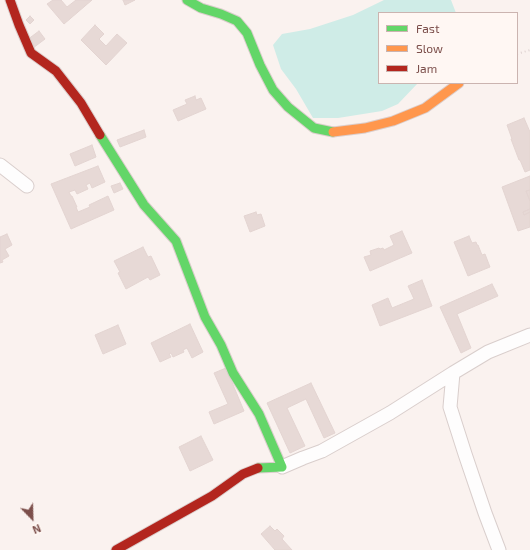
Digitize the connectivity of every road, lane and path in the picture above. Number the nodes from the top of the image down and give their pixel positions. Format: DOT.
graph roads {
  1 [pos="10,0"];
  2 [pos="187,0"];
  3 [pos="530,50"];
  4 [pos="518,54"];
  5 [pos="458,84"];
  6 [pos="0,164"];
  7 [pos="27,186"];
  8 [pos="530,335"];
  9 [pos="452,373"];
  10 [pos="282,467"];
  11 [pos="116,550"];
  12 [pos="499,550"];
  1 -- 10 [label="street"];
  2 -- 5 [label="street"];
  3 -- 4 [label="path"];
  6 -- 7 [label="street"];
  8 -- 9 [label="street"];
  9 -- 10 [label="street"];
  9 -- 12 [label="street"];
  10 -- 11 [label="street"];
}
